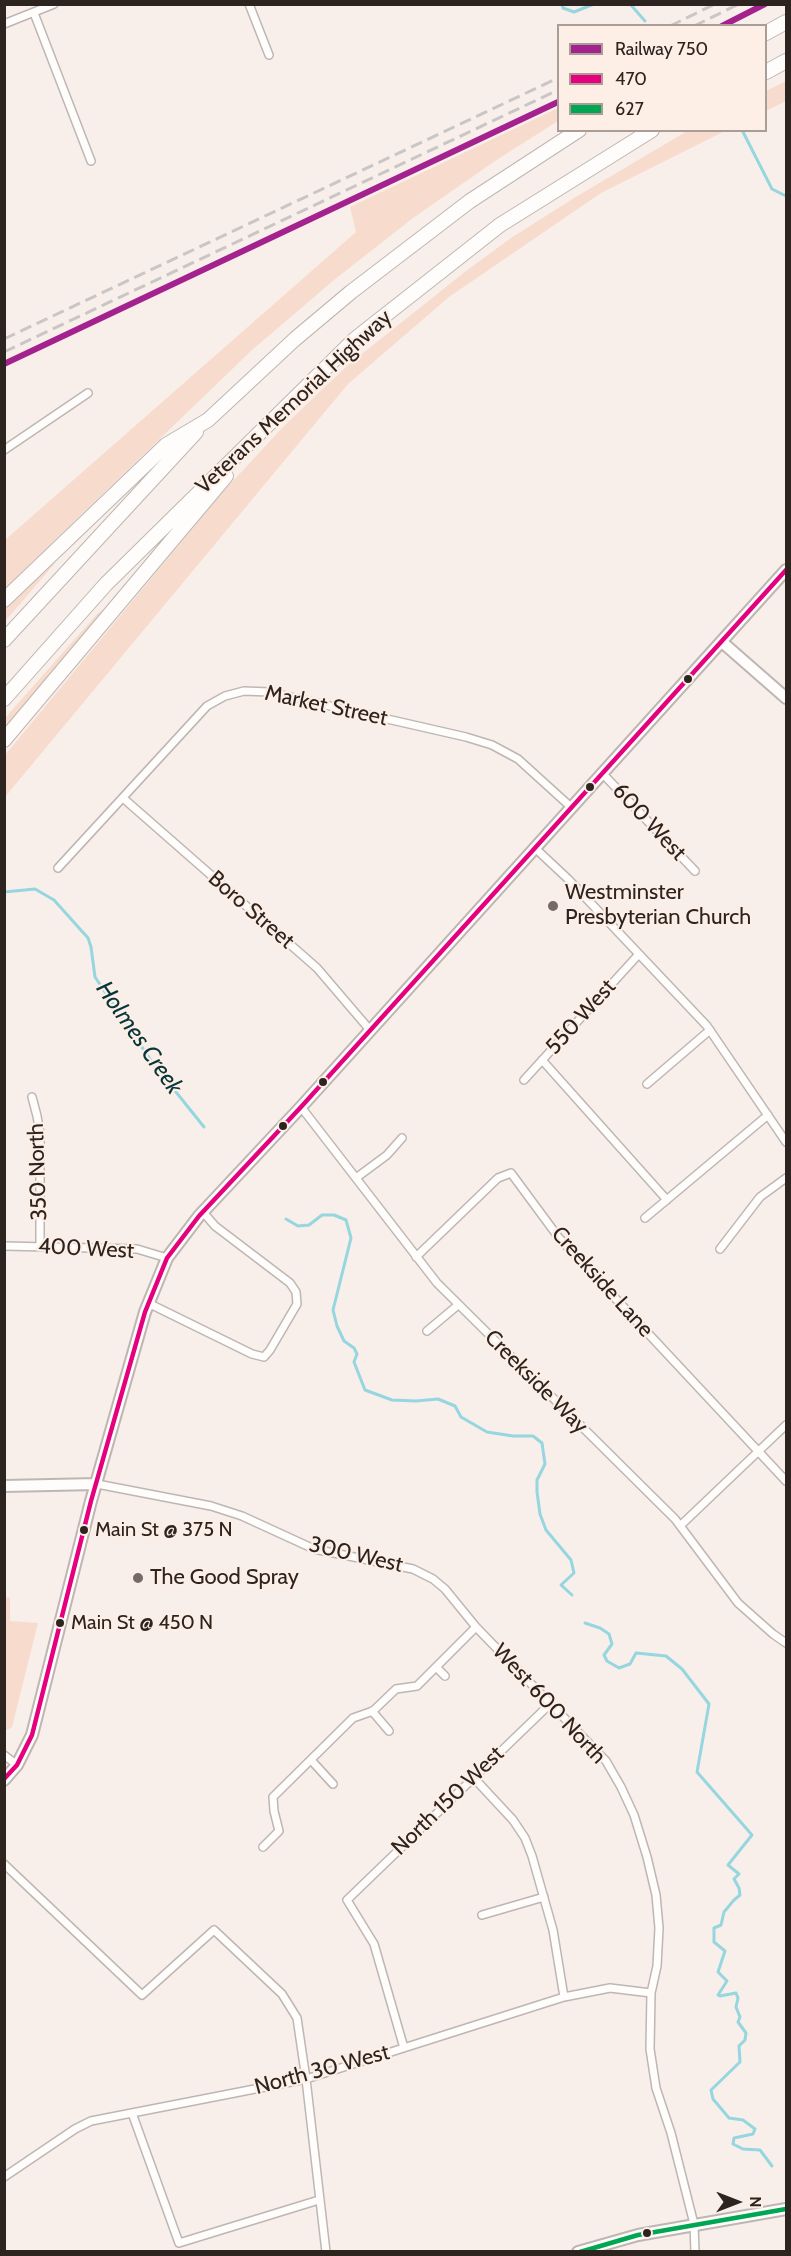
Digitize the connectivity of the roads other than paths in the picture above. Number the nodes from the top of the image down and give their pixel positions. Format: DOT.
graph roads {
  1 [pos="54,4"];
  2 [pos="249,4"];
  3 [pos="34,13"];
  4 [pos="786,22"];
  5 [pos="4,24"];
  6 [pos="767,32"];
  7 [pos="269,55"];
  8 [pos="786,61"];
  9 [pos="767,71"];
  10 [pos="576,132"];
  11 [pos="649,132"];
  12 [pos="92,161"];
  13 [pos="88,393"];
  14 [pos="273,419"];
  15 [pos="208,420"];
  16 [pos="4,450"];
  17 [pos="784,577"];
  18 [pos="4,600"];
  19 [pos="4,640"];
  20 [pos="722,642"];
  21 [pos="786,698"];
  22 [pos="4,699"];
  23 [pos="4,740"];
  24 [pos="603,774"];
  25 [pos="123,798"];
  26 [pos="572,808"];
  27 [pos="535,848"];
  28 [pos="58,868"];
  29 [pos="695,871"];
  30 [pos="639,954"];
  31 [pos="370,1030"];
  32 [pos="710,1030"];
  33 [pos="542,1060"];
  34 [pos="524,1080"];
  35 [pos="647,1084"];
  36 [pos="32,1097"];
  37 [pos="301,1107"];
  38 [pos="768,1114"];
  39 [pos="402,1138"];
  40 [pos="786,1142"];
  41 [pos="356,1178"];
  42 [pos="786,1178"];
  43 [pos="667,1200"];
  44 [pos="203,1212"];
  45 [pos="645,1218"];
  46 [pos="4,1246"];
  47 [pos="40,1247"];
  48 [pos="720,1249"];
  49 [pos="416,1257"];
  50 [pos="167,1258"];
  51 [pos="148,1304"];
  52 [pos="458,1305"];
  53 [pos="427,1331"];
  54 [pos="786,1425"];
  55 [pos="757,1451"];
  56 [pos="786,1481"];
  57 [pos="97,1484"];
  58 [pos="4,1486"];
  59 [pos="681,1525"];
  60 [pos="476,1627"];
  61 [pos="786,1642"];
  62 [pos="436,1667"];
  63 [pos="444,1676"];
  64 [pos="551,1703"];
  65 [pos="372,1711"];
  66 [pos="389,1731"];
  67 [pos="4,1755"];
  68 [pos="311,1760"];
  69 [pos="17,1765"];
  70 [pos="473,1777"];
  71 [pos="4,1780"];
  72 [pos="333,1784"];
  73 [pos="262,1847"];
  74 [pos="4,1864"];
  75 [pos="544,1897"];
  76 [pos="482,1915"];
  77 [pos="651,1993"];
  78 [pos="564,1998"];
  79 [pos="404,2048"];
  80 [pos="306,2079"];
  81 [pos="132,2113"];
  82 [pos="4,2176"];
  83 [pos="318,2200"];
  84 [pos="786,2209"];
  85 [pos="694,2224"];
  86 [pos="326,2252"];
  87 [pos="578,2252"];
  88 [pos="695,2252"];
  1 -- 3 [label="street"];
  2 -- 7 [label="street"];
  3 -- 5 [label="street"];
  3 -- 12 [label="street"];
  4 -- 6 [label="highway"];
  8 -- 9 [label="highway"];
  10 -- 15 [label="highway, Veterans Memorial Highway"];
  11 -- 14 [label="highway, Veterans Memorial Highway"];
  13 -- 16 [label="street"];
  14 -- 22 [label="highway, Veterans Memorial Highway"];
  14 -- 23 [label="highway"];
  15 -- 18 [label="highway"];
  15 -- 19 [label="highway, Veterans Memorial Highway"];
  17 -- 20 [label="main road"];
  20 -- 21 [label="main road"];
  20 -- 24 [label="main road"];
  24 -- 26 [label="main road"];
  24 -- 29 [label="street, 600 West"];
  25 -- 26 [label="street, Market Street"];
  25 -- 28 [label="street, Market Street"];
  25 -- 31 [label="street, Boro Street"];
  26 -- 27 [label="main road"];
  27 -- 30 [label="street"];
  27 -- 31 [label="main road"];
  30 -- 32 [label="street"];
  30 -- 33 [label="street, 550 West"];
  31 -- 37 [label="main road"];
  32 -- 35 [label="street"];
  32 -- 38 [label="street"];
  33 -- 34 [label="street, 550 West"];
  33 -- 43 [label="street"];
  36 -- 47 [label="street, 350 North"];
  37 -- 41 [label="street, Creekside Way"];
  37 -- 44 [label="main road"];
  38 -- 40 [label="street"];
  38 -- 43 [label="street"];
  39 -- 41 [label="street"];
  41 -- 49 [label="street, Creekside Way"];
  42 -- 48 [label="street"];
  43 -- 45 [label="street"];
  44 -- 50 [label="main road"];
  44 -- 51 [label="street"];
  46 -- 47 [label="street, 400 West"];
  47 -- 50 [label="street, 400 West"];
  49 -- 52 [label="street, Creekside Way"];
  49 -- 55 [label="street, Creekside Lane"];
  50 -- 51 [label="main road"];
  51 -- 57 [label="main road"];
  52 -- 53 [label="street"];
  52 -- 59 [label="street, Creekside Way"];
  54 -- 55 [label="street"];
  55 -- 56 [label="street, Creekside Lane"];
  55 -- 59 [label="street"];
  57 -- 58 [label="main road, 300 West"];
  57 -- 60 [label="street, 300 West"];
  57 -- 69 [label="main road"];
  59 -- 61 [label="street, Creekside Way"];
  60 -- 62 [label="street"];
  60 -- 64 [label="street, West 600 North"];
  62 -- 63 [label="street"];
  62 -- 65 [label="street"];
  64 -- 70 [label="street, North 150 West"];
  64 -- 77 [label="street, West 600 North"];
  65 -- 66 [label="street"];
  65 -- 68 [label="street"];
  67 -- 69 [label="street"];
  68 -- 72 [label="street"];
  68 -- 73 [label="street"];
  69 -- 71 [label="main road"];
  70 -- 75 [label="street"];
  70 -- 79 [label="street, North 150 West"];
  74 -- 80 [label="street"];
  75 -- 76 [label="street"];
  75 -- 78 [label="street"];
  77 -- 78 [label="street, North 30 West"];
  77 -- 85 [label="street, West 600 North"];
  78 -- 79 [label="street, North 30 West"];
  79 -- 80 [label="street, North 30 West"];
  80 -- 81 [label="street, North 30 West"];
  80 -- 83 [label="street"];
  81 -- 82 [label="street, North 30 West"];
  81 -- 83 [label="street"];
  83 -- 86 [label="street"];
  84 -- 85 [label="main road"];
  85 -- 87 [label="main road"];
  85 -- 88 [label="street, West 600 North"];
}
